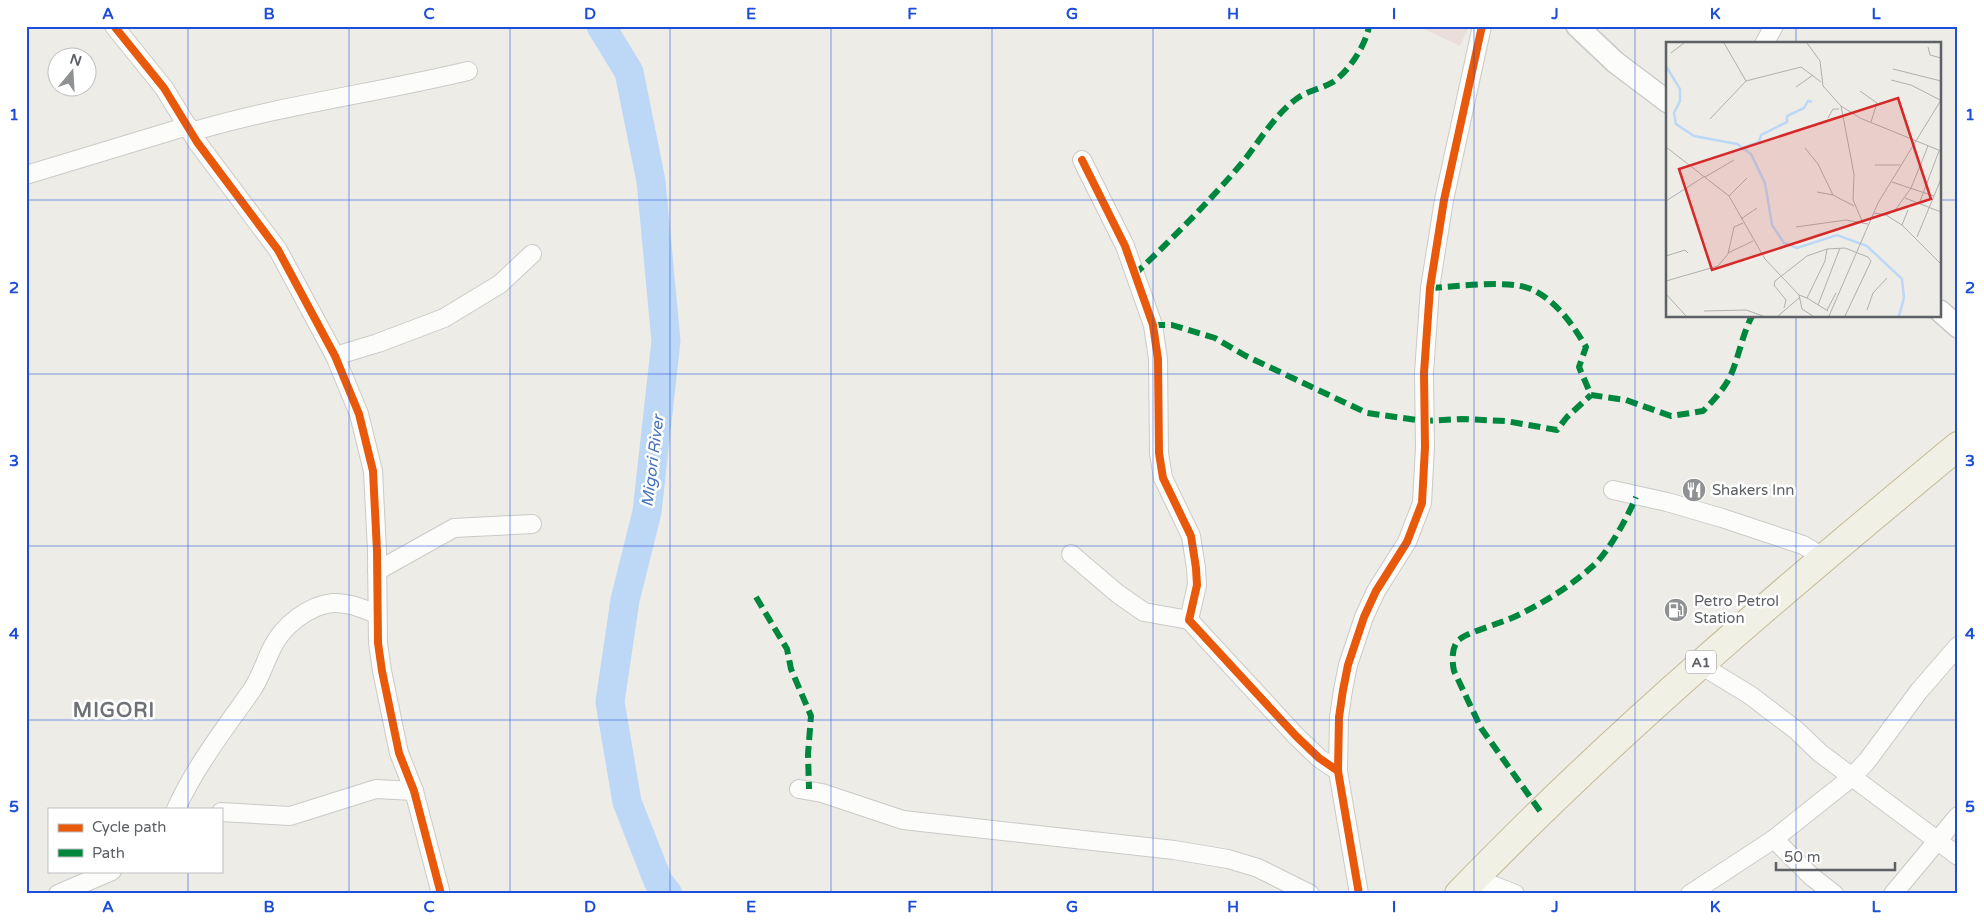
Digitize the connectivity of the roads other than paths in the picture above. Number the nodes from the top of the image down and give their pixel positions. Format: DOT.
graph roads {
  1 [pos="114,26"];
  2 [pos="1482,26"];
  3 [pos="1577,26"];
  4 [pos="1774,26"];
  5 [pos="1765,42"];
  6 [pos="468,71"];
  7 [pos="1666,100"];
  8 [pos="190,129"];
  9 [pos="1082,160"];
  10 [pos="26,175"];
  11 [pos="532,254"];
  12 [pos="1942,313"];
  13 [pos="1958,327"];
  14 [pos="335,356"];
  15 [pos="1958,446"];
  16 [pos="1613,490"];
  17 [pos="532,524"];
  18 [pos="1071,554"];
  19 [pos="1823,557"];
  20 [pos="377,571"];
  21 [pos="376,614"];
  22 [pos="1189,620"];
  23 [pos="1958,646"];
  24 [pos="1699,664"];
  25 [pos="1338,771"];
  26 [pos="1852,776"];
  27 [pos="799,789"];
  28 [pos="414,791"];
  29 [pos="176,808"];
  30 [pos="222,812"];
  31 [pos="1958,816"];
  32 [pos="1774,839"];
  33 [pos="1938,841"];
  34 [pos="1958,856"];
  35 [pos="110,872"];
  36 [pos="1466,886"];
  37 [pos="58,894"];
  38 [pos="441,894"];
  39 [pos="1310,894"];
  40 [pos="1359,894"];
  41 [pos="1514,894"];
  42 [pos="1690,894"];
  43 [pos="1834,894"];
  44 [pos="1893,894"];
  1 -- 8 [label="street"];
  2 -- 25 [label="street"];
  3 -- 7 [label="street"];
  4 -- 5 [label="street"];
  6 -- 8 [label="street"];
  8 -- 10 [label="street"];
  8 -- 14 [label="street"];
  9 -- 22 [label="street"];
  11 -- 14 [label="street"];
  12 -- 13 [label="street"];
  14 -- 20 [label="street"];
  15 -- 19 [label="highway, A1"];
  16 -- 19 [label="street"];
  17 -- 20 [label="street"];
  18 -- 22 [label="street"];
  19 -- 24 [label="highway, A1"];
  20 -- 21 [label="street"];
  21 -- 28 [label="street"];
  21 -- 29 [label="street"];
  22 -- 25 [label="street"];
  23 -- 26 [label="street"];
  24 -- 26 [label="street"];
  24 -- 36 [label="highway, A1"];
  25 -- 40 [label="street"];
  26 -- 32 [label="street"];
  26 -- 33 [label="street"];
  27 -- 39 [label="street"];
  28 -- 30 [label="street"];
  28 -- 38 [label="street"];
  31 -- 33 [label="street"];
  32 -- 42 [label="street"];
  32 -- 43 [label="street"];
  33 -- 34 [label="street"];
  33 -- 44 [label="street"];
  35 -- 37 [label="street"];
  36 -- 41 [label="street"];
}
